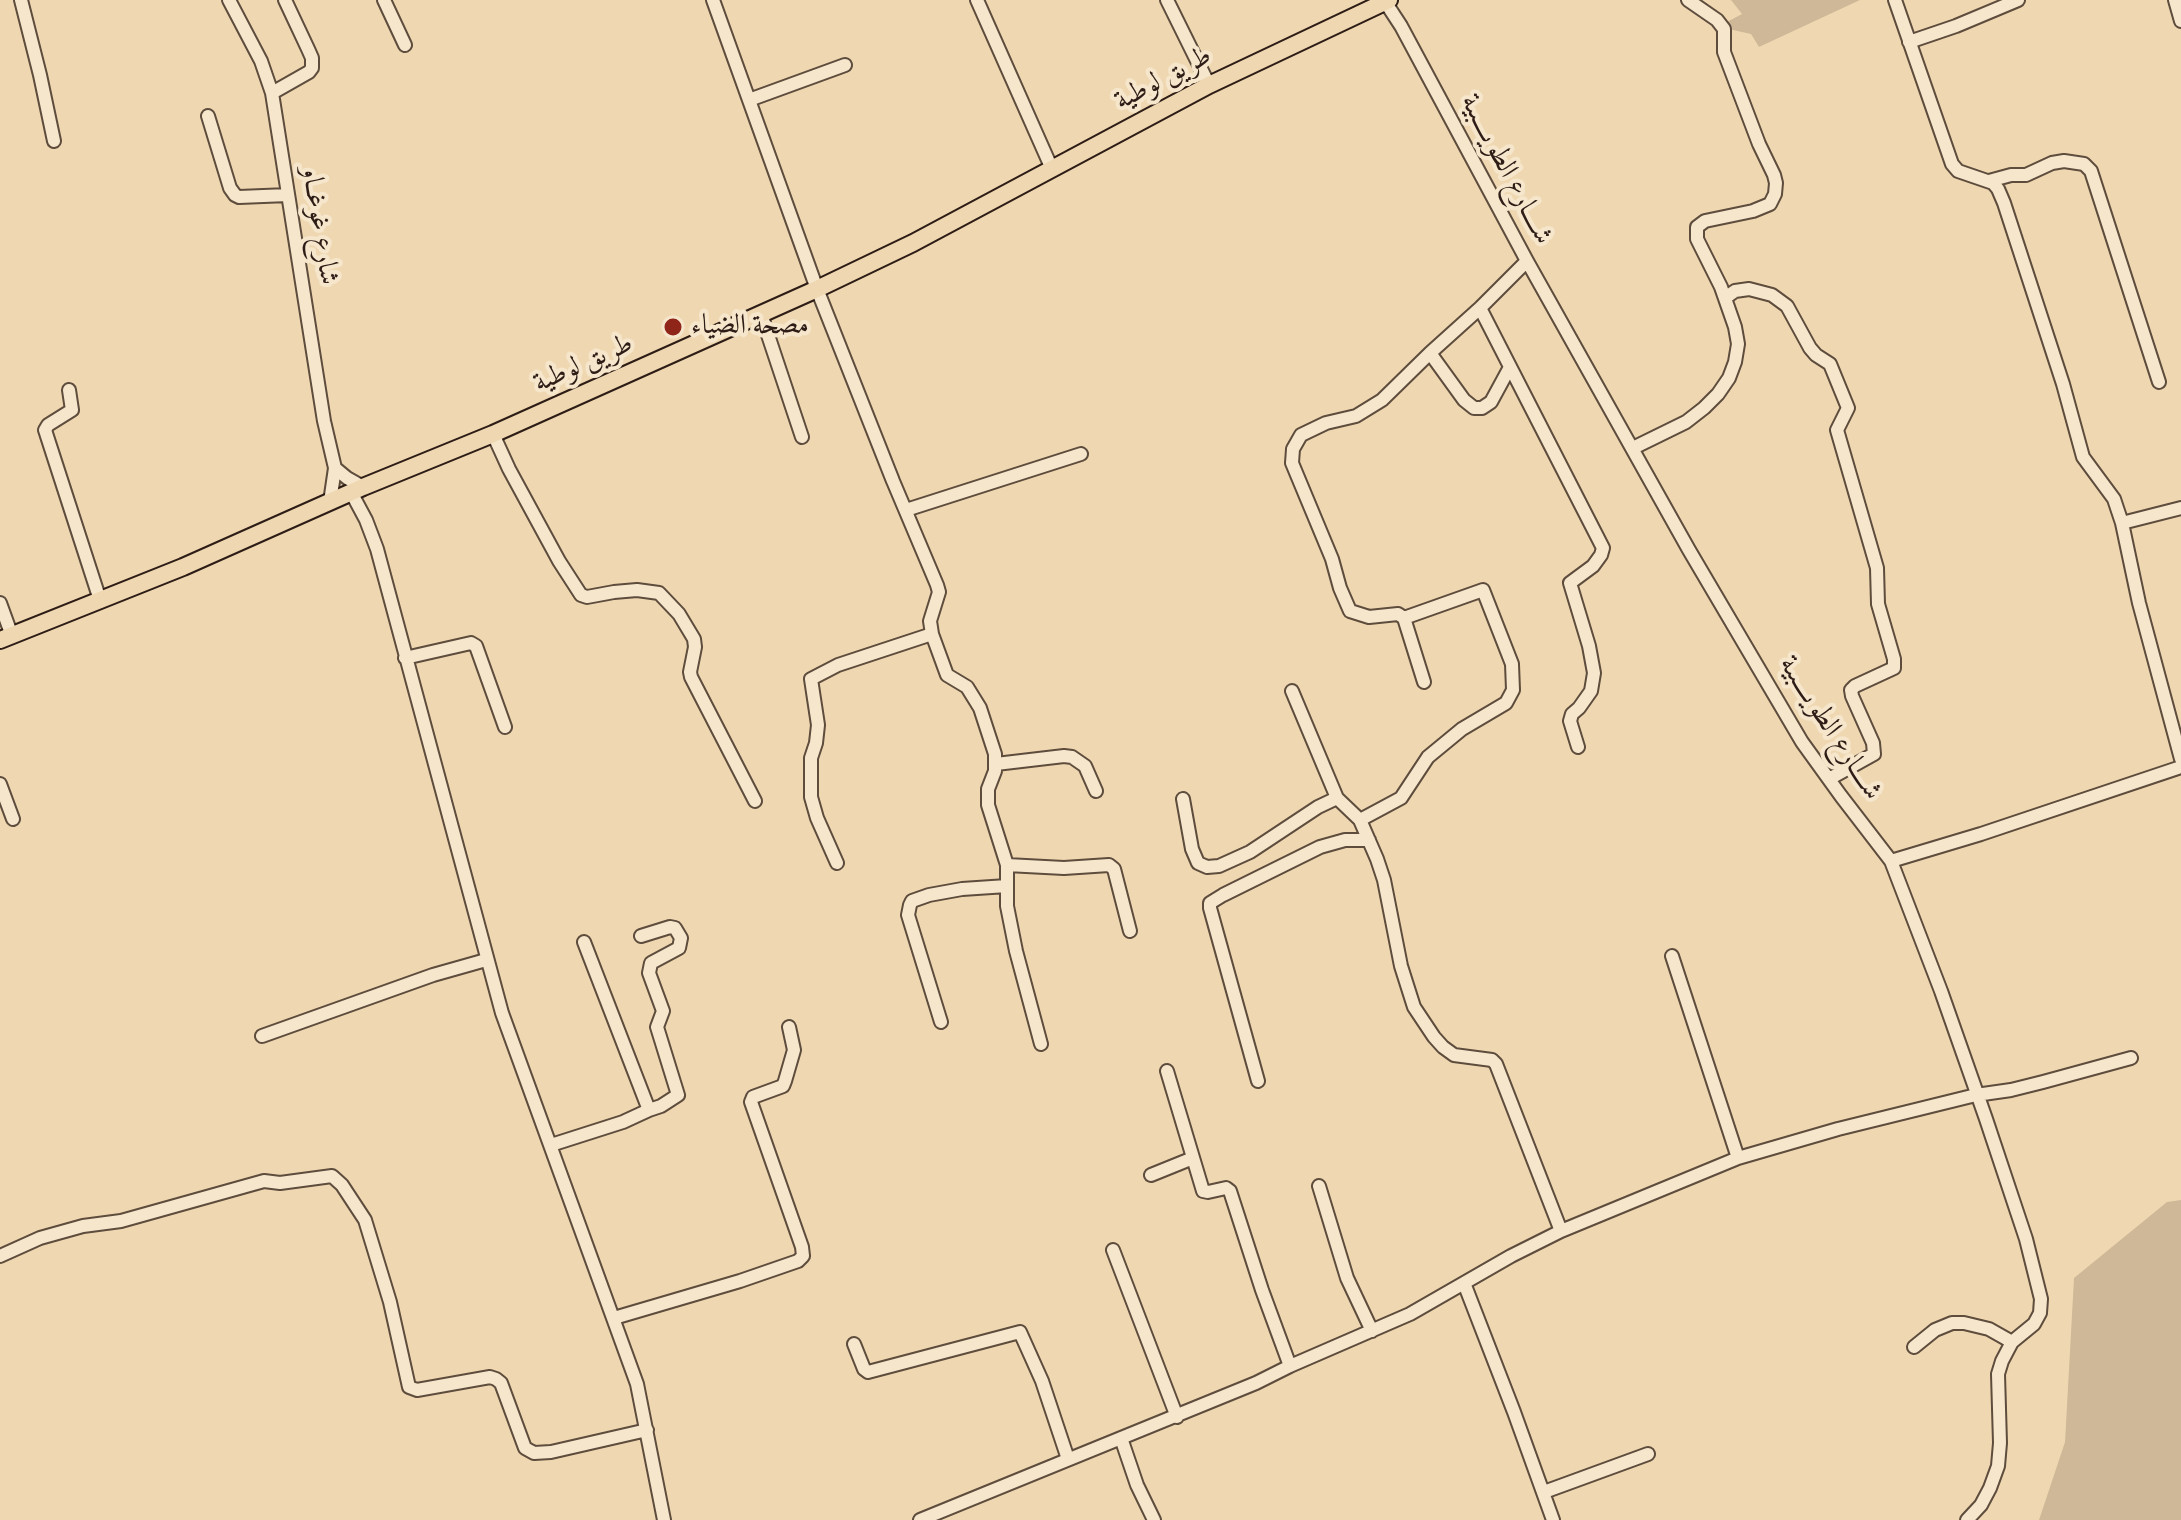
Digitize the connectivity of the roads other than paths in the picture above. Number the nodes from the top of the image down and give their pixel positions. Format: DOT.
graph roads {
  1 [pos="21,0"];
  2 [pos="229,0"];
  3 [pos="285,0"];
  4 [pos="384,0"];
  5 [pos="713,0"];
  6 [pos="977,0"];
  7 [pos="1167,0"];
  8 [pos="1688,0"];
  9 [pos="1895,0"];
  10 [pos="2018,0"];
  11 [pos="2175,0"];
  12 [pos="1386,1"];
  13 [pos="2181,21"];
  14 [pos="1909,42"];
  15 [pos="405,45"];
  16 [pos="845,65"];
  17 [pos="1209,85"];
  18 [pos="272,93"];
  19 [pos="749,100"];
  20 [pos="208,116"];
  21 [pos="54,141"];
  22 [pos="1052,169"];
  23 [pos="1989,181"];
  24 [pos="288,195"];
  25 [pos="1527,261"];
  26 [pos="817,289"];
  27 [pos="1725,298"];
  28 [pos="1480,308"];
  29 [pos="761,314"];
  30 [pos="1430,353"];
  31 [pos="1510,367"];
  32 [pos="2159,382"];
  33 [pos="69,390"];
  34 [pos="493,434"];
  35 [pos="802,437"];
  36 [pos="1633,448"];
  37 [pos="1081,454"];
  38 [pos="335,468"];
  39 [pos="357,489"];
  40 [pos="330,502"];
  41 [pos="2181,508"];
  42 [pos="906,510"];
  43 [pos="2122,523"];
  44 [pos="100,600"];
  45 [pos="0,603"];
  46 [pos="1404,618"];
  47 [pos="932,634"];
  48 [pos="6,638"];
  49 [pos="405,658"];
  50 [pos="1424,682"];
  51 [pos="1292,691"];
  52 [pos="505,727"];
  53 [pos="1578,747"];
  54 [pos="2181,759"];
  55 [pos="996,764"];
  56 [pos="2181,767"];
  57 [pos="1829,779"];
  58 [pos="0,784"];
  59 [pos="1096,791"];
  60 [pos="1337,798"];
  61 [pos="1183,799"];
  62 [pos="755,801"];
  63 [pos="13,819"];
  64 [pos="1360,820"];
  65 [pos="1369,840"];
  66 [pos="1891,861"];
  67 [pos="837,863"];
  68 [pos="1007,865"];
  69 [pos="1007,886"];
  70 [pos="1130,931"];
  71 [pos="641,936"];
  72 [pos="584,942"];
  73 [pos="1672,956"];
  74 [pos="486,960"];
  75 [pos="941,1022"];
  76 [pos="789,1027"];
  77 [pos="262,1036"];
  78 [pos="1041,1044"];
  79 [pos="2131,1058"];
  80 [pos="1167,1071"];
  81 [pos="1258,1081"];
  82 [pos="1976,1095"];
  83 [pos="649,1110"];
  84 [pos="551,1145"];
  85 [pos="1193,1158"];
  86 [pos="1738,1158"];
  87 [pos="1151,1175"];
  88 [pos="1319,1186"];
  89 [pos="1561,1231"];
  90 [pos="1113,1250"];
  91 [pos="0,1256"];
  92 [pos="1464,1283"];
  93 [pos="614,1318"];
  94 [pos="1372,1331"];
  95 [pos="2012,1342"];
  96 [pos="854,1344"];
  97 [pos="1914,1347"];
  98 [pos="1290,1366"];
  99 [pos="1177,1417"];
  100 [pos="647,1430"];
  101 [pos="1121,1438"];
  102 [pos="1648,1454"];
  103 [pos="1068,1459"];
  104 [pos="1544,1492"];
  105 [pos="664,1520"];
  106 [pos="920,1520"];
  107 [pos="1154,1520"];
  108 [pos="1553,1520"];
  109 [pos="1967,1520"];
  1 -- 21 [label="street"];
  2 -- 18 [label="street, شارع غوغــاو"];
  3 -- 18 [label="street"];
  4 -- 15 [label="street"];
  5 -- 19 [label="street"];
  6 -- 22 [label="street"];
  7 -- 17 [label="street"];
  8 -- 27 [label="street"];
  9 -- 14 [label="street"];
  10 -- 14 [label="street"];
  11 -- 13 [label="street"];
  12 -- 17 [label="main road, طريق لوطية"];
  12 -- 25 [label="street, شــــارع الطويــــبية"];
  14 -- 23 [label="street"];
  16 -- 19 [label="street"];
  17 -- 22 [label="main road, طريق لوطية"];
  18 -- 24 [label="street, شارع غوغــاو"];
  19 -- 26 [label="street"];
  20 -- 24 [label="street"];
  22 -- 26 [label="main road, طريق لوطية"];
  23 -- 32 [label="street"];
  23 -- 43 [label="street"];
  24 -- 38 [label="street, شارع غوغــاو"];
  25 -- 28 [label="street"];
  25 -- 36 [label="street, شــــارع الطويــــبية"];
  26 -- 29 [label="main road, طريق لوطية"];
  26 -- 42 [label="street"];
  27 -- 36 [label="street"];
  27 -- 57 [label="street"];
  28 -- 30 [label="street"];
  28 -- 31 [label="street"];
  29 -- 34 [label="main road, طريق لوطية"];
  29 -- 35 [label="street"];
  30 -- 31 [label="street"];
  30 -- 46 [label="street"];
  31 -- 53 [label="street"];
  33 -- 44 [label="street"];
  34 -- 39 [label="main road, طريق لوطية"];
  34 -- 62 [label="street"];
  36 -- 57 [label="street, شــــارع الطويــــبية"];
  37 -- 42 [label="street"];
  38 -- 39 [label="street"];
  38 -- 40 [label="street"];
  39 -- 40 [label="main road, طريق لوطية"];
  39 -- 49 [label="street"];
  40 -- 44 [label="main road, طريق لوطية"];
  41 -- 43 [label="street"];
  42 -- 47 [label="street"];
  43 -- 54 [label="street"];
  44 -- 48 [label="main road, طريق لوطية"];
  45 -- 48 [label="street"];
  46 -- 50 [label="street"];
  46 -- 64 [label="street"];
  47 -- 55 [label="street"];
  47 -- 67 [label="street"];
  49 -- 52 [label="street"];
  49 -- 74 [label="street"];
  51 -- 60 [label="street"];
  55 -- 59 [label="street"];
  55 -- 68 [label="street"];
  56 -- 66 [label="street"];
  57 -- 66 [label="street, شــــارع الطويــــبية"];
  58 -- 63 [label="street"];
  60 -- 61 [label="street"];
  60 -- 64 [label="street"];
  64 -- 65 [label="street"];
  65 -- 81 [label="street"];
  65 -- 89 [label="street"];
  66 -- 82 [label="street, شــــارع الطويــــبية"];
  68 -- 69 [label="street"];
  68 -- 70 [label="street"];
  69 -- 75 [label="street"];
  69 -- 78 [label="street"];
  71 -- 83 [label="street"];
  72 -- 83 [label="street"];
  73 -- 86 [label="street"];
  74 -- 77 [label="street"];
  74 -- 84 [label="street"];
  76 -- 93 [label="street"];
  79 -- 82 [label="street"];
  80 -- 85 [label="street"];
  82 -- 86 [label="street"];
  82 -- 95 [label="street, شــــارع الطويــــبية"];
  83 -- 84 [label="street"];
  84 -- 93 [label="street"];
  85 -- 87 [label="street"];
  85 -- 98 [label="street"];
  86 -- 89 [label="street"];
  88 -- 94 [label="street"];
  89 -- 92 [label="street"];
  90 -- 99 [label="street"];
  91 -- 100 [label="street"];
  92 -- 94 [label="street"];
  92 -- 104 [label="street"];
  93 -- 100 [label="street"];
  94 -- 98 [label="street"];
  95 -- 97 [label="street"];
  95 -- 109 [label="street, شــــارع الطويــــبية"];
  96 -- 103 [label="street"];
  98 -- 99 [label="street"];
  99 -- 101 [label="street"];
  100 -- 105 [label="street"];
  101 -- 103 [label="street"];
  101 -- 107 [label="street"];
  102 -- 104 [label="street"];
  103 -- 106 [label="street"];
  104 -- 108 [label="street"];
}
